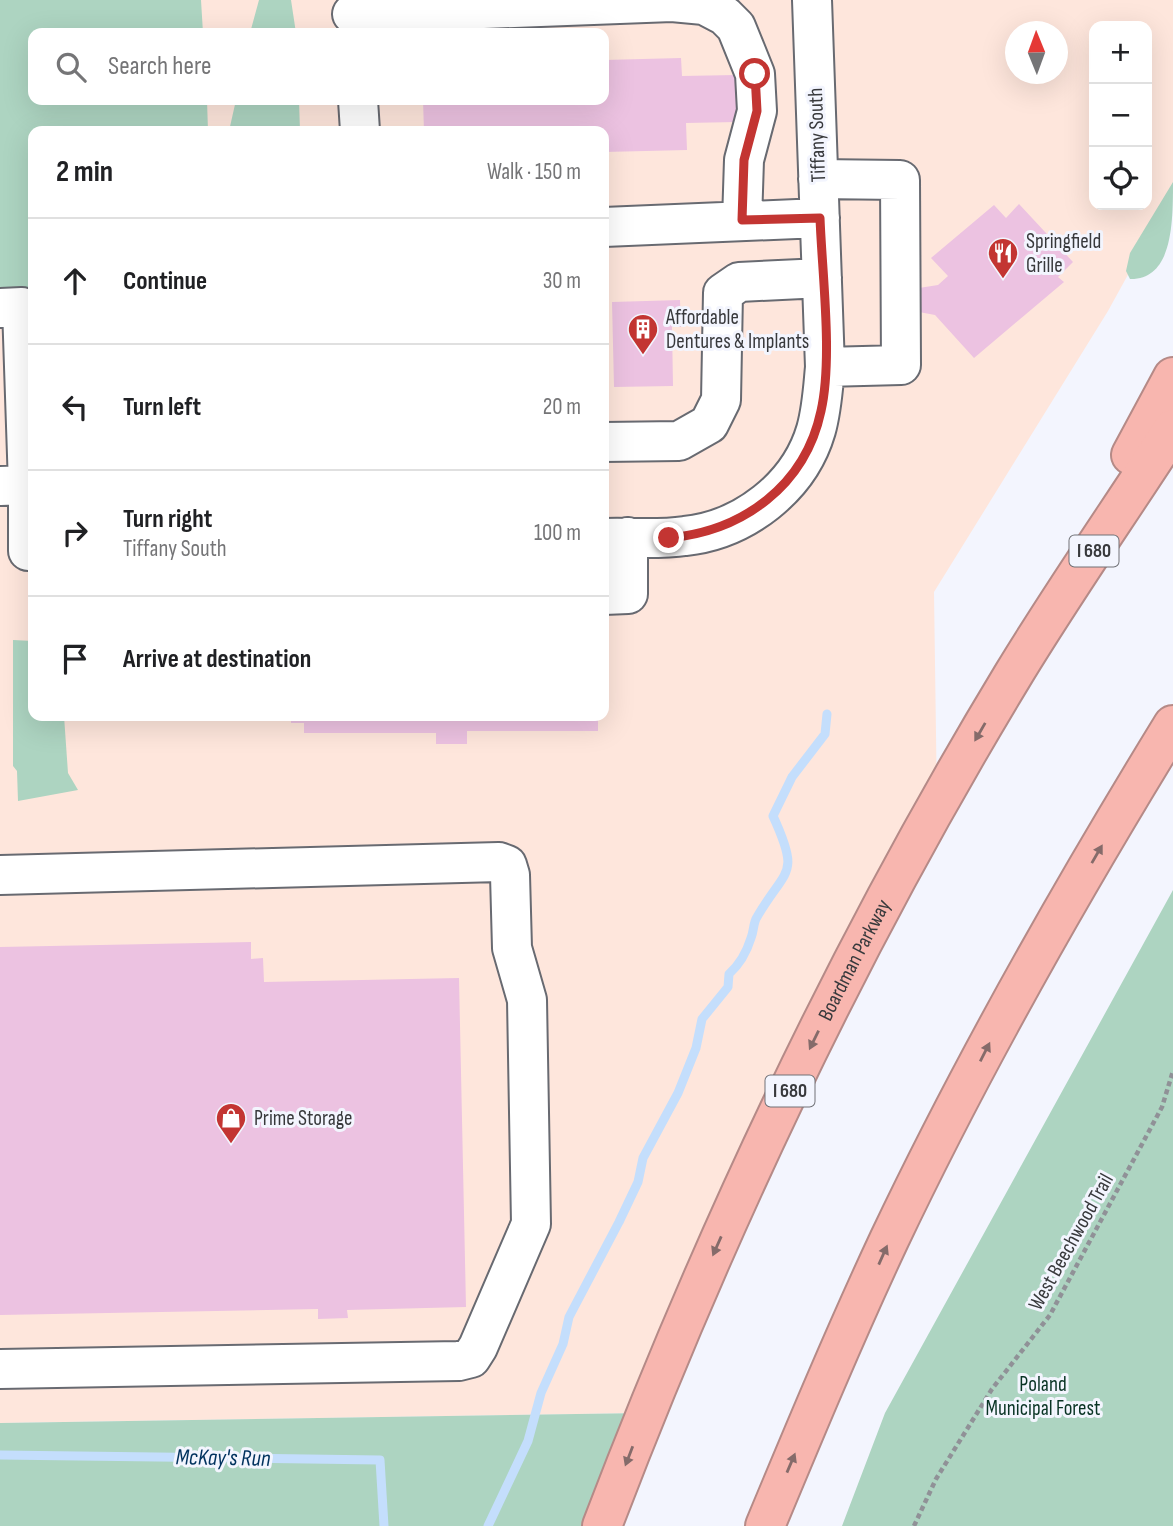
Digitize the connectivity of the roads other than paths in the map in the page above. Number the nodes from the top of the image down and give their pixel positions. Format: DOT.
graph roads {
  1 [pos="812,0"];
  2 [pos="350,16"];
  3 [pos="358,105"];
  4 [pos="360,126"];
  5 [pos="818,178"];
  6 [pos="820,218"];
  7 [pos="742,220"];
  8 [pos="609,227"];
  9 [pos="822,278"];
  10 [pos="0,308"];
  11 [pos="825,366"];
  12 [pos="1173,377"];
  13 [pos="1173,429"];
  14 [pos="609,442"];
  15 [pos="14,486"];
  16 [pos="616,538"];
  17 [pos="20,551"];
  18 [pos="609,595"];
  19 [pos="1014,673"];
  20 [pos="1173,725"];
  21 [pos="0,875"];
  22 [pos="0,1369"];
  23 [pos="602,1526"];
  24 [pos="765,1526"];
  1 -- 5 [label="street, Tiffany South"];
  2 -- 7 [label="street"];
  3 -- 4 [label="street"];
  5 -- 6 [label="street, Tiffany South"];
  5 -- 11 [label="street"];
  6 -- 7 [label="street"];
  6 -- 9 [label="street, Tiffany South"];
  7 -- 8 [label="street"];
  9 -- 11 [label="street, Tiffany South"];
  9 -- 14 [label="street"];
  10 -- 15 [label="street"];
  11 -- 16 [label="street, Tiffany South"];
  12 -- 19 [label="highway"];
  13 -- 19 [label="highway, Boardman Parkway / I 680"];
  15 -- 17 [label="street"];
  16 -- 18 [label="street"];
  19 -- 23 [label="highway, Boardman Parkway / I 680, one-way"];
  24 -- 20 [label="highway, one-way"];
  21 -- 22 [label="street"];
}
